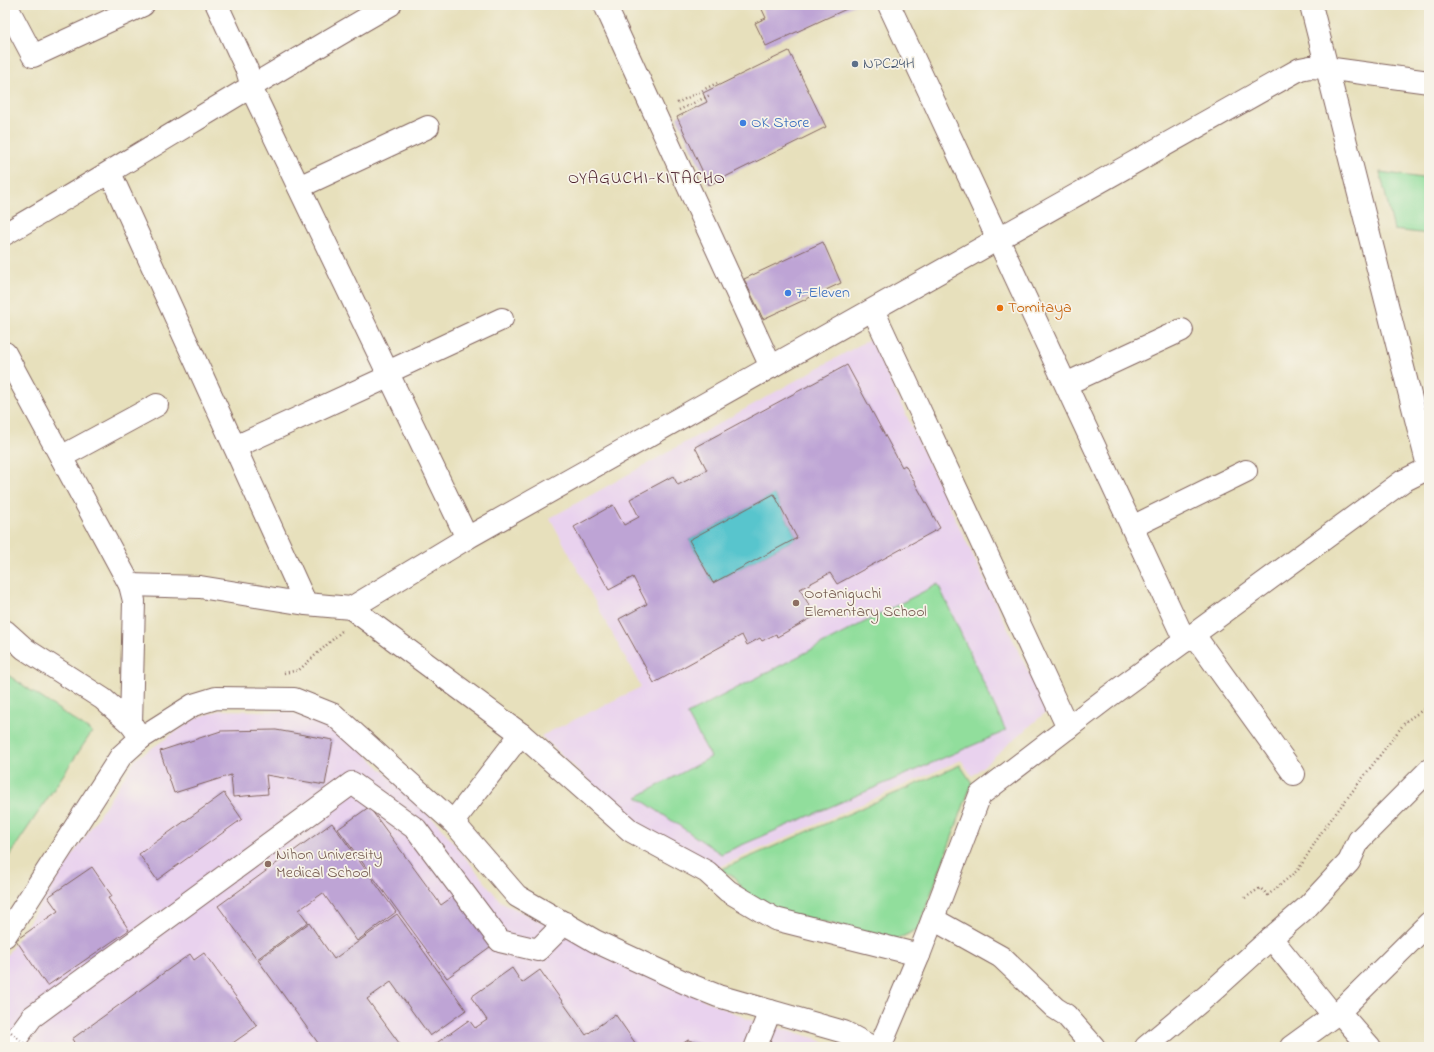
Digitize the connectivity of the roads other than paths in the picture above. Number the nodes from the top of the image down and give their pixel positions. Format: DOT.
graph roads {
  1 [pos="6,5"];
  2 [pos="143,5"];
  3 [pos="217,5"];
  4 [pos="390,5"];
  5 [pos="888,5"];
  6 [pos="1311,5"];
  7 [pos="613,8"];
  8 [pos="1326,68"];
  9 [pos="1429,82"];
  10 [pos="252,86"];
  11 [pos="428,127"];
  12 [pos="110,173"];
  13 [pos="299,187"];
  14 [pos="5,234"];
  15 [pos="998,240"];
  16 [pos="873,310"];
  17 [pos="502,319"];
  18 [pos="1182,330"];
  19 [pos="5,354"];
  20 [pos="771,367"];
  21 [pos="389,374"];
  22 [pos="1066,384"];
  23 [pos="157,405"];
  24 [pos="235,448"];
  25 [pos="61,457"];
  26 [pos="1429,468"];
  27 [pos="1246,471"];
  28 [pos="1132,527"];
  29 [pos="467,538"];
  30 [pos="130,585"];
  31 [pos="306,604"];
  32 [pos="351,608"];
  33 [pos="5,631"];
  34 [pos="1189,638"];
  35 [pos="1068,728"];
  36 [pos="136,731"];
  37 [pos="521,734"];
  38 [pos="1429,770"];
  39 [pos="1294,774"];
  40 [pos="453,822"];
  41 [pos="933,919"];
  42 [pos="565,923"];
  43 [pos="1429,923"];
  44 [pos="5,936"];
  45 [pos="1271,938"];
  46 [pos="919,955"];
  47 [pos="770,1011"];
  48 [pos="1337,1014"];
  49 [pos="10,1047"];
  50 [pos="758,1047"];
  51 [pos="872,1047"];
  52 [pos="880,1047"];
  53 [pos="1094,1047"];
  54 [pos="1146,1047"];
  55 [pos="1291,1047"];
  56 [pos="1370,1047"];
  1 -- 2 [label="street"];
  3 -- 10 [label="street"];
  4 -- 10 [label="street"];
  5 -- 15 [label="street"];
  6 -- 8 [label="street"];
  7 -- 20 [label="street"];
  8 -- 9 [label="street"];
  8 -- 15 [label="street"];
  8 -- 26 [label="street"];
  10 -- 12 [label="street"];
  10 -- 13 [label="street"];
  11 -- 13 [label="street"];
  12 -- 14 [label="street"];
  12 -- 24 [label="street"];
  13 -- 21 [label="street"];
  15 -- 16 [label="street"];
  15 -- 22 [label="street"];
  16 -- 20 [label="street"];
  16 -- 35 [label="street"];
  17 -- 21 [label="street"];
  18 -- 22 [label="street"];
  19 -- 25 [label="street"];
  20 -- 29 [label="street"];
  21 -- 24 [label="street"];
  21 -- 29 [label="street"];
  22 -- 28 [label="street"];
  23 -- 25 [label="street"];
  24 -- 31 [label="street"];
  25 -- 30 [label="street"];
  26 -- 34 [label="street"];
  27 -- 28 [label="street"];
  28 -- 34 [label="street"];
  29 -- 32 [label="street"];
  30 -- 31 [label="street"];
  30 -- 36 [label="street"];
  31 -- 32 [label="street"];
  32 -- 37 [label="street"];
  33 -- 36 [label="street"];
  34 -- 35 [label="street"];
  34 -- 39 [label="street"];
  35 -- 41 [label="street"];
  36 -- 40 [label="street"];
  36 -- 44 [label="street"];
  37 -- 40 [label="street"];
  37 -- 46 [label="street"];
  38 -- 45 [label="street"];
  40 -- 42 [label="street"];
  41 -- 46 [label="street"];
  41 -- 53 [label="street"];
  42 -- 47 [label="street"];
  42 -- 49 [label="street"];
  43 -- 48 [label="street"];
  45 -- 48 [label="street"];
  45 -- 54 [label="street"];
  46 -- 52 [label="street"];
  47 -- 50 [label="street"];
  47 -- 51 [label="street"];
  48 -- 55 [label="street"];
  48 -- 56 [label="street"];
}
